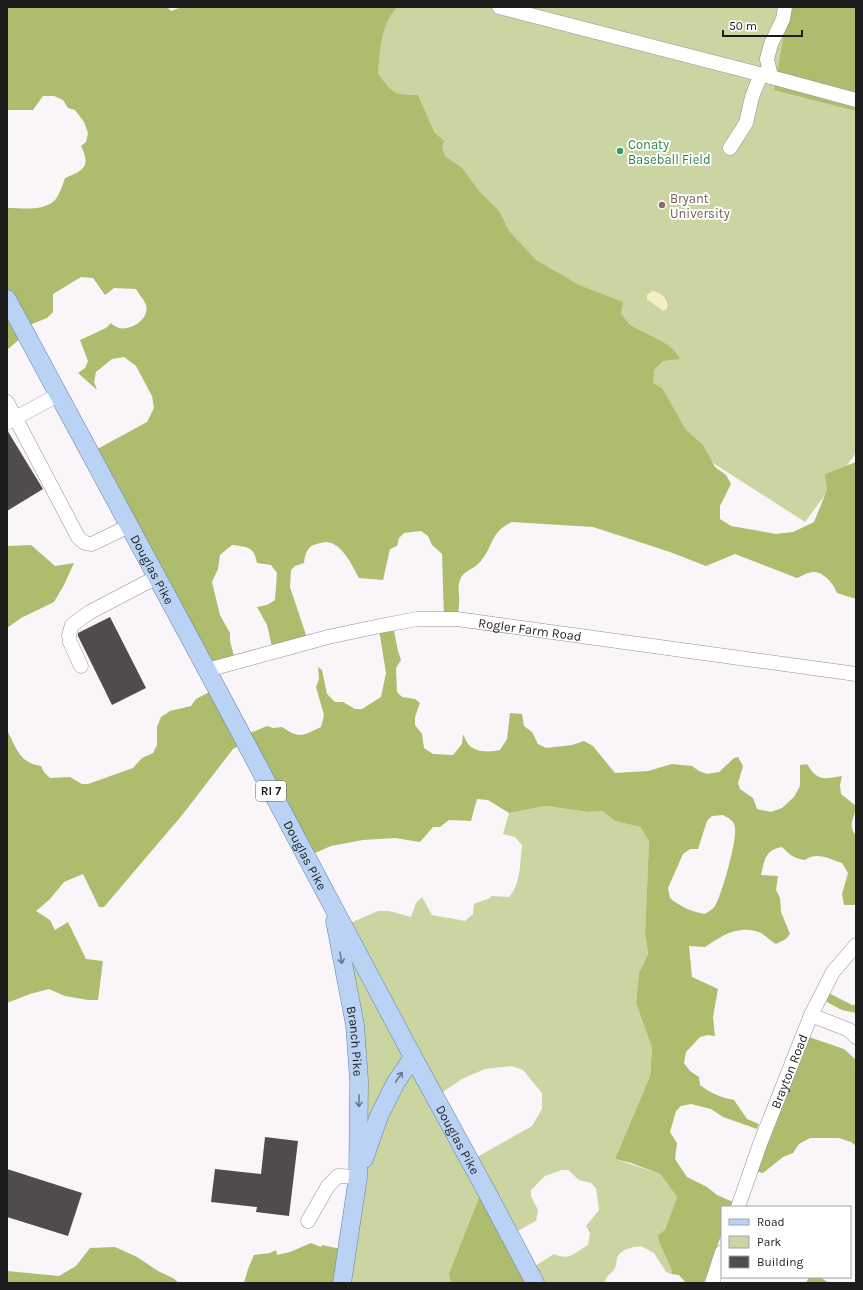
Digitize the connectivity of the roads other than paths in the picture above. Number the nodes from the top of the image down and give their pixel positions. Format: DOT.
graph roads {
  1 [pos="499,7"];
  2 [pos="785,7"];
  3 [pos="766,75"];
  4 [pos="853,97"];
  5 [pos="730,148"];
  6 [pos="7,299"];
  7 [pos="58,394"];
  8 [pos="7,402"];
  9 [pos="11,421"];
  10 [pos="129,526"];
  11 [pos="157,577"];
  12 [pos="81,666"];
  13 [pos="207,670"];
  14 [pos="856,674"];
  15 [pos="332,906"];
  16 [pos="856,944"];
  17 [pos="811,1015"];
  18 [pos="856,1037"];
  19 [pos="413,1058"];
  20 [pos="358,1178"];
  21 [pos="738,1206"];
  22 [pos="308,1221"];
  23 [pos="721,1255"];
  24 [pos="342,1283"];
  25 [pos="535,1283"];
  26 [pos="712,1283"];
  1 -- 3 [label="street"];
  2 -- 3 [label="street"];
  3 -- 4 [label="street"];
  3 -- 5 [label="street"];
  6 -- 7 [label="main road, Douglas Pike / RI 7"];
  7 -- 9 [label="street"];
  7 -- 10 [label="main road, Douglas Pike / RI 7"];
  8 -- 9 [label="street"];
  9 -- 10 [label="street"];
  10 -- 11 [label="main road, Douglas Pike / RI 7"];
  11 -- 12 [label="street"];
  11 -- 13 [label="main road, Douglas Pike / RI 7"];
  13 -- 14 [label="street, Rogler Farm Road"];
  13 -- 15 [label="main road, Douglas Pike / RI 7"];
  15 -- 19 [label="main road, Douglas Pike / RI 7"];
  15 -- 20 [label="main road, Branch Pike, one-way"];
  16 -- 17 [label="street, Brayton Road"];
  17 -- 18 [label="street"];
  17 -- 21 [label="street, Brayton Road"];
  20 -- 19 [label="main road, Branch Pike, one-way"];
  19 -- 25 [label="main road, Douglas Pike / RI 7"];
  20 -- 22 [label="street"];
  20 -- 24 [label="main road, Branch Pike"];
  23 -- 26 [label="street"];
}
